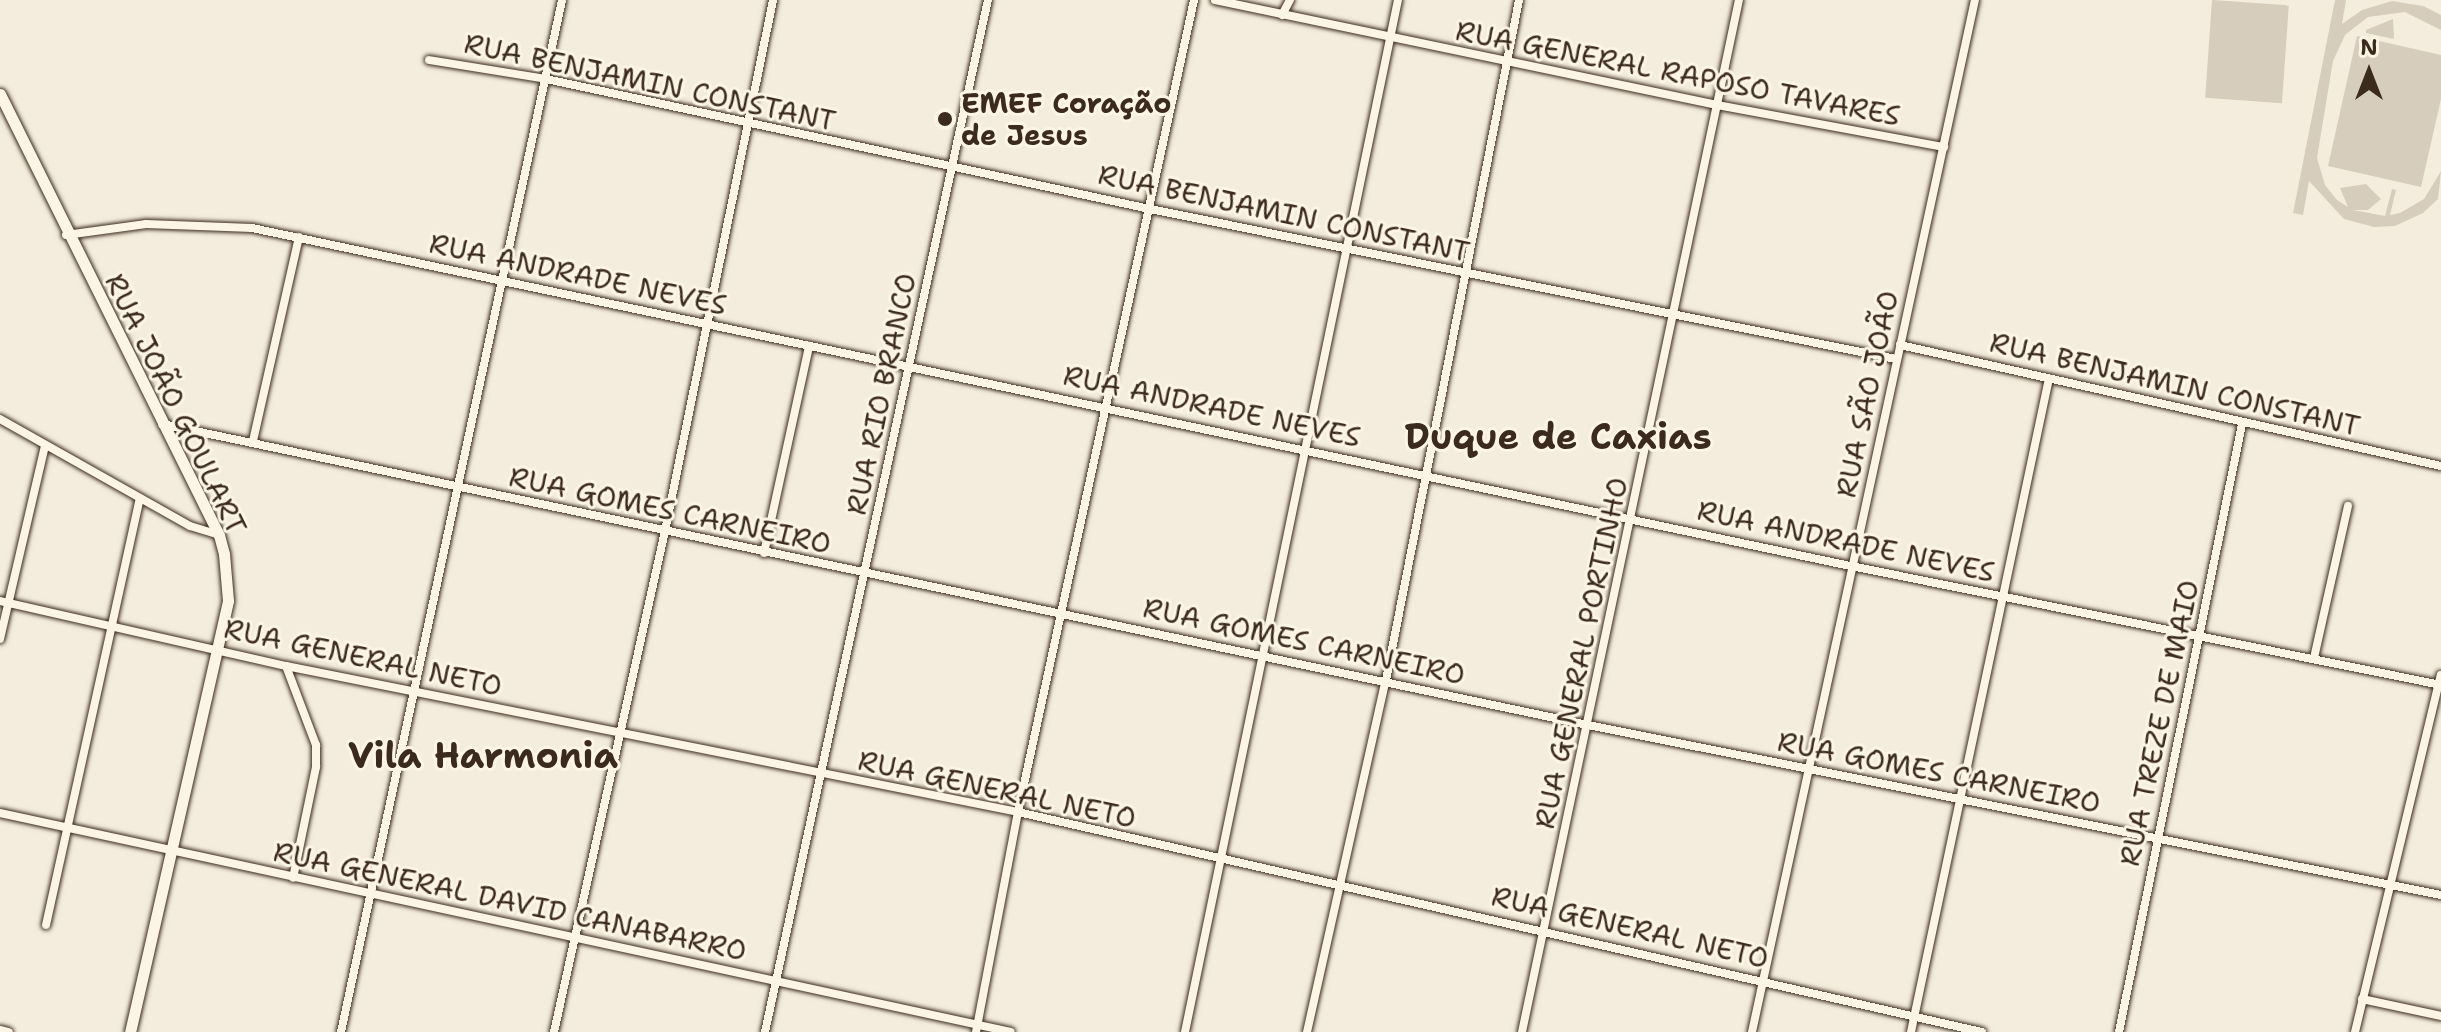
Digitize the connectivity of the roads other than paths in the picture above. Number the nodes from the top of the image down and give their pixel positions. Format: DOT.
graph roads {
  1 [pos="562,0"];
  2 [pos="773,0"];
  3 [pos="988,0"];
  4 [pos="1194,0"];
  5 [pos="1215,0"];
  6 [pos="1290,0"];
  7 [pos="1398,0"];
  8 [pos="1519,0"];
  9 [pos="1739,0"];
  10 [pos="1975,0"];
  11 [pos="1282,15"];
  12 [pos="1388,38"];
  13 [pos="429,60"];
  14 [pos="1506,62"];
  15 [pos="546,79"];
  16 [pos="0,94"];
  17 [pos="1717,105"];
  18 [pos="747,125"];
  19 [pos="1944,147"];
  20 [pos="953,166"];
  21 [pos="1150,209"];
  22 [pos="65,235"];
  23 [pos="299,237"];
  24 [pos="1346,249"];
  25 [pos="1465,273"];
  26 [pos="504,280"];
  27 [pos="1675,316"];
  28 [pos="706,323"];
  29 [pos="1900,345"];
  30 [pos="809,346"];
  31 [pos="1896,359"];
  32 [pos="910,365"];
  33 [pos="2049,378"];
  34 [pos="1110,407"];
  35 [pos="0,419"];
  36 [pos="160,424"];
  37 [pos="2242,424"];
  38 [pos="253,441"];
  39 [pos="45,445"];
  40 [pos="1307,448"];
  41 [pos="2441,466"];
  42 [pos="1425,472"];
  43 [pos="461,487"];
  44 [pos="140,499"];
  45 [pos="2348,506"];
  46 [pos="1632,517"];
  47 [pos="665,531"];
  48 [pos="219,535"];
  49 [pos="764,553"];
  50 [pos="1851,566"];
  51 [pos="864,574"];
  52 [pos="2000,597"];
  53 [pos="4,602"];
  54 [pos="1063,613"];
  55 [pos="110,624"];
  56 [pos="2200,634"];
  57 [pos="0,639"];
  58 [pos="218,649"];
  59 [pos="1262,654"];
  60 [pos="2314,658"];
  61 [pos="286,666"];
  62 [pos="1386,680"];
  63 [pos="2440,681"];
  64 [pos="417,692"];
  65 [pos="1588,725"];
  66 [pos="620,735"];
  67 [pos="1808,769"];
  68 [pos="822,775"];
  69 [pos="1958,801"];
  70 [pos="1018,812"];
  71 [pos="0,813"];
  72 [pos="68,828"];
  73 [pos="2157,837"];
  74 [pos="170,850"];
  75 [pos="1220,860"];
  76 [pos="293,878"];
  77 [pos="2390,884"];
  78 [pos="1342,885"];
  79 [pos="371,895"];
  80 [pos="2441,895"];
  81 [pos="46,925"];
  82 [pos="1545,929"];
  83 [pos="575,936"];
  84 [pos="775,981"];
  85 [pos="1764,981"];
  86 [pos="2362,999"];
  87 [pos="1915,1015"];
  88 [pos="2441,1016"];
  89 [pos="977,1028"];
  90 [pos="0,1030"];
  91 [pos="9,1032"];
  92 [pos="130,1032"];
  93 [pos="341,1032"];
  94 [pos="554,1032"];
  95 [pos="765,1032"];
  96 [pos="1011,1032"];
  97 [pos="1185,1032"];
  98 [pos="1307,1032"];
  99 [pos="1522,1032"];
  100 [pos="1752,1032"];
  101 [pos="1911,1032"];
  102 [pos="1982,1032"];
  103 [pos="2119,1032"];
  104 [pos="2355,1032"];
  1 -- 15 [label="street"];
  2 -- 18 [label="street"];
  3 -- 20 [label="street, RUA RIO BRANCO"];
  4 -- 21 [label="street"];
  5 -- 11 [label="street, RUA GENERAL RAPOSO TAVARES"];
  6 -- 11 [label="street"];
  7 -- 12 [label="street"];
  8 -- 14 [label="street"];
  9 -- 17 [label="street, RUA GENERAL PORTINHO"];
  10 -- 19 [label="street, RUA SÃO JOÃO"];
  11 -- 12 [label="street, RUA GENERAL RAPOSO TAVARES"];
  12 -- 14 [label="street, RUA GENERAL RAPOSO TAVARES"];
  12 -- 24 [label="street"];
  13 -- 15 [label="street, RUA BENJAMIN CONSTANT"];
  14 -- 17 [label="street, RUA GENERAL RAPOSO TAVARES"];
  14 -- 25 [label="street"];
  15 -- 18 [label="street, RUA BENJAMIN CONSTANT"];
  15 -- 26 [label="street"];
  16 -- 22 [label="street, RUA JOÃO GOULART"];
  17 -- 19 [label="street, RUA GENERAL RAPOSO TAVARES"];
  17 -- 27 [label="street, RUA GENERAL PORTINHO"];
  18 -- 20 [label="street, RUA BENJAMIN CONSTANT"];
  18 -- 28 [label="street"];
  19 -- 29 [label="street, RUA SÃO JOÃO"];
  20 -- 21 [label="street, RUA BENJAMIN CONSTANT"];
  20 -- 32 [label="street, RUA RIO BRANCO"];
  21 -- 24 [label="street, RUA BENJAMIN CONSTANT"];
  21 -- 34 [label="street"];
  22 -- 23 [label="street, RUA ANDRADE NEVES"];
  22 -- 36 [label="street, RUA JOÃO GOULART"];
  23 -- 26 [label="street, RUA ANDRADE NEVES"];
  23 -- 38 [label="street"];
  24 -- 25 [label="street, RUA BENJAMIN CONSTANT"];
  24 -- 40 [label="street"];
  25 -- 27 [label="street, RUA BENJAMIN CONSTANT"];
  25 -- 42 [label="street"];
  26 -- 28 [label="street, RUA ANDRADE NEVES"];
  26 -- 43 [label="street"];
  27 -- 31 [label="street, RUA BENJAMIN CONSTANT"];
  27 -- 46 [label="street, RUA GENERAL PORTINHO"];
  28 -- 30 [label="street, RUA ANDRADE NEVES"];
  28 -- 47 [label="street"];
  29 -- 31 [label="street, RUA SÃO JOÃO"];
  29 -- 33 [label="street, RUA BENJAMIN CONSTANT"];
  30 -- 32 [label="street, RUA ANDRADE NEVES"];
  30 -- 49 [label="street"];
  31 -- 50 [label="street, RUA SÃO JOÃO"];
  32 -- 34 [label="street, RUA ANDRADE NEVES"];
  32 -- 51 [label="street, RUA RIO BRANCO"];
  33 -- 37 [label="street, RUA BENJAMIN CONSTANT"];
  33 -- 52 [label="street"];
  34 -- 40 [label="street, RUA ANDRADE NEVES"];
  34 -- 54 [label="street"];
  35 -- 39 [label="street"];
  36 -- 38 [label="street, RUA GOMES CARNEIRO"];
  36 -- 48 [label="street, RUA JOÃO GOULART"];
  37 -- 41 [label="street, RUA BENJAMIN CONSTANT"];
  37 -- 56 [label="street, RUA TREZE DE MAIO"];
  38 -- 43 [label="street, RUA GOMES CARNEIRO"];
  39 -- 44 [label="street"];
  39 -- 53 [label="street"];
  40 -- 42 [label="street, RUA ANDRADE NEVES"];
  40 -- 59 [label="street"];
  42 -- 46 [label="street, RUA ANDRADE NEVES"];
  42 -- 62 [label="street"];
  43 -- 47 [label="street, RUA GOMES CARNEIRO"];
  43 -- 64 [label="street"];
  44 -- 48 [label="street"];
  44 -- 55 [label="street"];
  45 -- 60 [label="street"];
  46 -- 50 [label="street, RUA ANDRADE NEVES"];
  46 -- 65 [label="street, RUA GENERAL PORTINHO"];
  47 -- 49 [label="street, RUA GOMES CARNEIRO"];
  47 -- 66 [label="street"];
  48 -- 58 [label="street, RUA JOÃO GOULART"];
  49 -- 51 [label="street, RUA GOMES CARNEIRO"];
  50 -- 52 [label="street, RUA ANDRADE NEVES"];
  50 -- 67 [label="street, RUA SÃO JOÃO"];
  51 -- 54 [label="street, RUA GOMES CARNEIRO"];
  51 -- 68 [label="street, RUA RIO BRANCO"];
  52 -- 56 [label="street, RUA ANDRADE NEVES"];
  52 -- 69 [label="street"];
  53 -- 55 [label="street, RUA GENERAL NETO"];
  53 -- 57 [label="street"];
  54 -- 59 [label="street, RUA GOMES CARNEIRO"];
  54 -- 70 [label="street"];
  55 -- 58 [label="street, RUA GENERAL NETO"];
  55 -- 72 [label="street"];
  56 -- 60 [label="street, RUA ANDRADE NEVES"];
  56 -- 73 [label="street, RUA TREZE DE MAIO"];
  58 -- 61 [label="street, RUA GENERAL NETO"];
  58 -- 74 [label="street, RUA JOÃO GOULART"];
  59 -- 62 [label="street, RUA GOMES CARNEIRO"];
  59 -- 75 [label="street"];
  60 -- 63 [label="street, RUA ANDRADE NEVES"];
  61 -- 64 [label="street, RUA GENERAL NETO"];
  61 -- 76 [label="street"];
  62 -- 65 [label="street, RUA GOMES CARNEIRO"];
  62 -- 78 [label="street"];
  63 -- 77 [label="street"];
  64 -- 66 [label="street, RUA GENERAL NETO"];
  64 -- 79 [label="street"];
  65 -- 67 [label="street, RUA GOMES CARNEIRO"];
  65 -- 82 [label="street, RUA GENERAL PORTINHO"];
  66 -- 68 [label="street, RUA GENERAL NETO"];
  66 -- 83 [label="street"];
  67 -- 69 [label="street, RUA GOMES CARNEIRO"];
  67 -- 85 [label="street, RUA SÃO JOÃO"];
  68 -- 70 [label="street, RUA GENERAL NETO"];
  68 -- 84 [label="street, RUA RIO BRANCO"];
  69 -- 73 [label="street, RUA GOMES CARNEIRO"];
  69 -- 87 [label="street"];
  70 -- 75 [label="street, RUA GENERAL NETO"];
  70 -- 89 [label="street"];
  71 -- 72 [label="street, RUA GENERAL DAVID CANABARRO"];
  72 -- 74 [label="street, RUA GENERAL DAVID CANABARRO"];
  72 -- 81 [label="street"];
  73 -- 77 [label="street, RUA GOMES CARNEIRO"];
  73 -- 103 [label="street, RUA TREZE DE MAIO"];
  74 -- 76 [label="street, RUA GENERAL DAVID CANABARRO"];
  74 -- 92 [label="street, RUA JOÃO GOULART"];
  75 -- 78 [label="street, RUA GENERAL NETO"];
  75 -- 97 [label="street"];
  76 -- 79 [label="street, RUA GENERAL DAVID CANABARRO"];
  77 -- 80 [label="street, RUA GOMES CARNEIRO"];
  77 -- 86 [label="street"];
  78 -- 82 [label="street, RUA GENERAL NETO"];
  78 -- 98 [label="street"];
  79 -- 83 [label="street, RUA GENERAL DAVID CANABARRO"];
  79 -- 93 [label="street"];
  82 -- 85 [label="street, RUA GENERAL NETO"];
  82 -- 99 [label="street, RUA GENERAL PORTINHO"];
  83 -- 84 [label="street, RUA GENERAL DAVID CANABARRO"];
  83 -- 94 [label="street"];
  84 -- 89 [label="street, RUA GENERAL DAVID CANABARRO"];
  84 -- 95 [label="street, RUA RIO BRANCO"];
  85 -- 87 [label="street, RUA GENERAL NETO"];
  85 -- 100 [label="street, RUA SÃO JOÃO"];
  86 -- 88 [label="street"];
  86 -- 104 [label="street"];
  87 -- 101 [label="street"];
  87 -- 102 [label="street, RUA GENERAL NETO"];
  89 -- 96 [label="street, RUA GENERAL DAVID CANABARRO"];
  90 -- 91 [label="street"];
}
